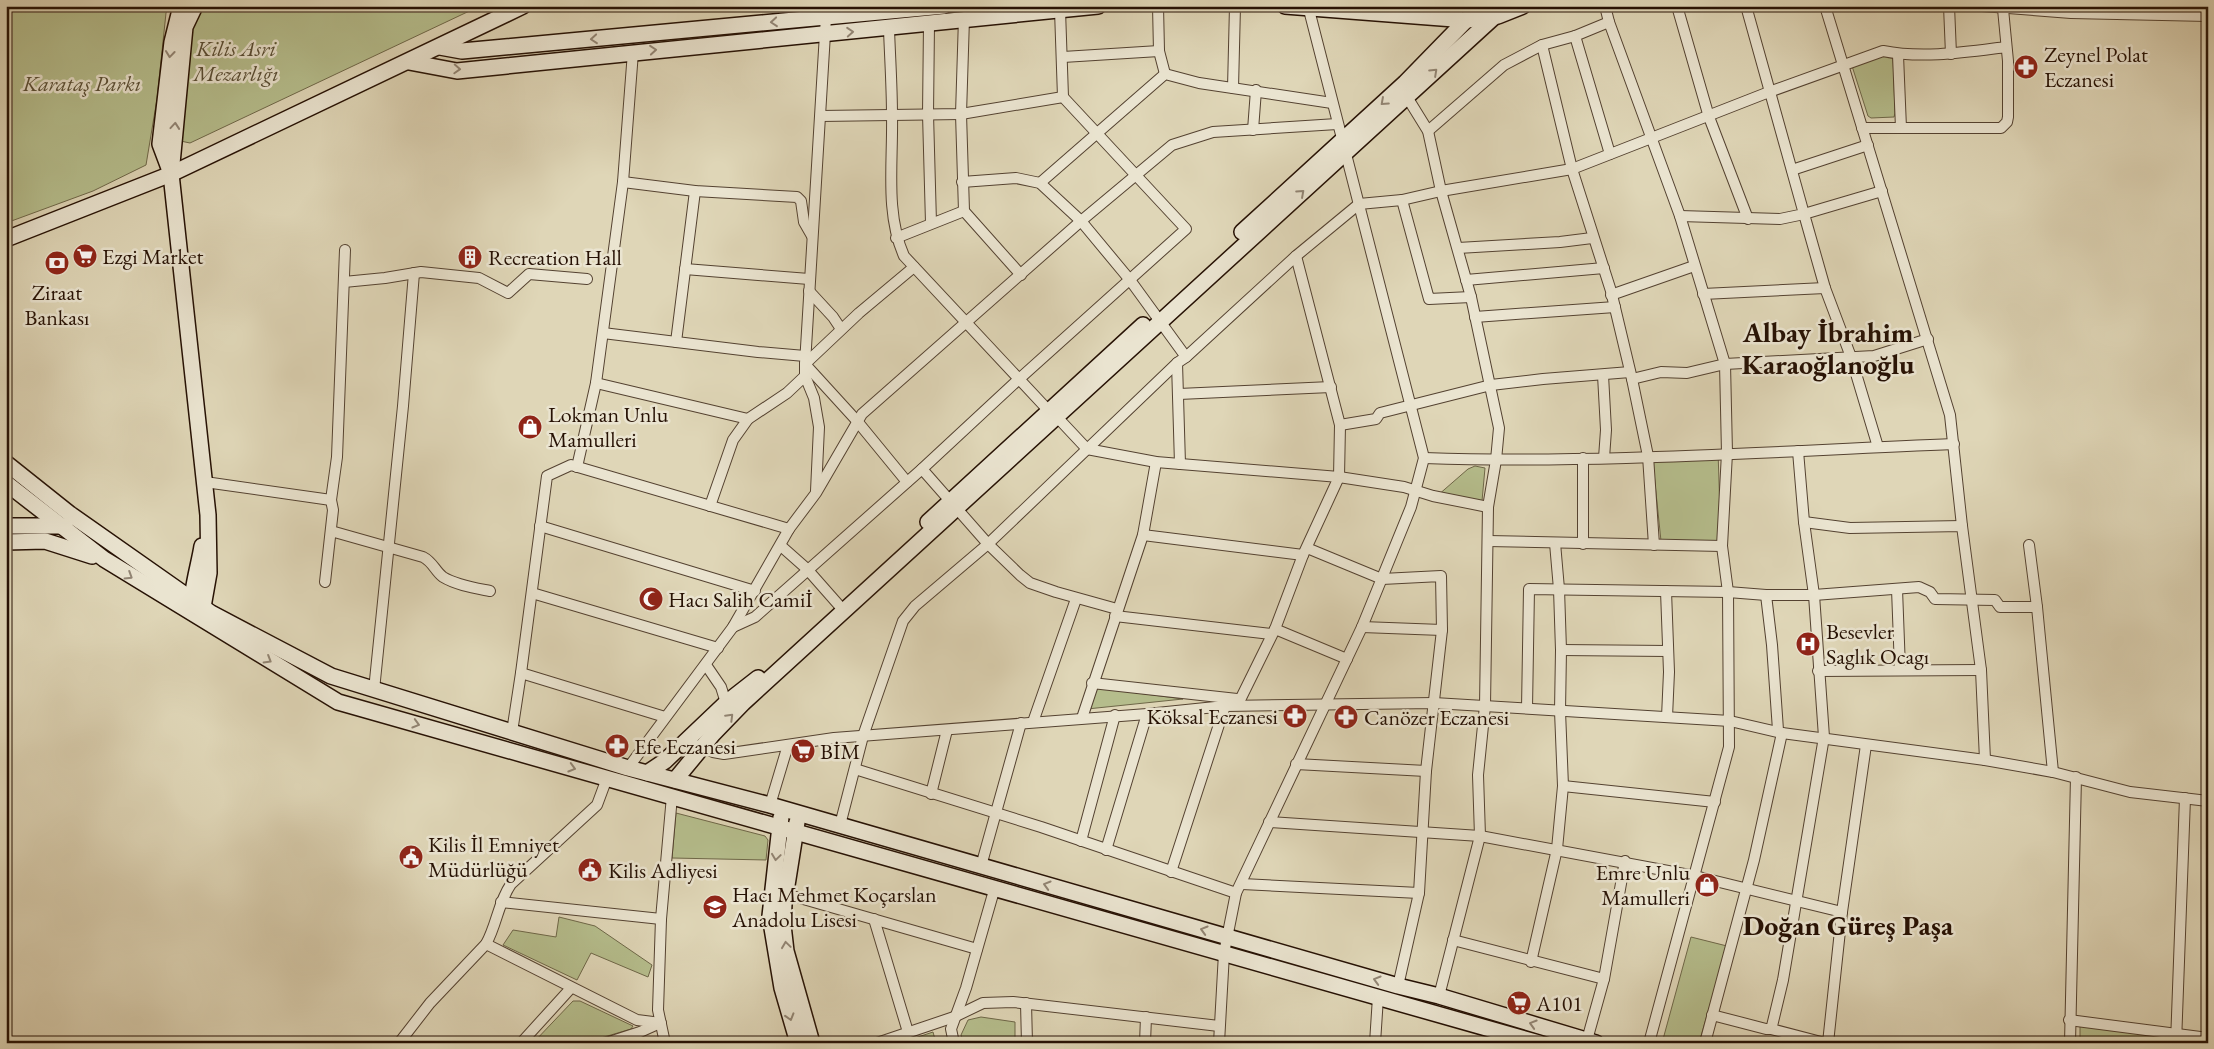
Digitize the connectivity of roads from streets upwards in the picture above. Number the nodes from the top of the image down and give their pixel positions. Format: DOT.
graph roads {
  1 [pos="182,6"];
  2 [pos="195,6"];
  3 [pos="523,6"];
  4 [pos="944,6"];
  5 [pos="1098,6"];
  6 [pos="1158,6"];
  7 [pos="1236,6"];
  8 [pos="1285,6"];
  9 [pos="1480,6"];
  10 [pos="1523,6"];
  11 [pos="1605,6"];
  12 [pos="1677,6"];
  13 [pos="1746,6"];
  14 [pos="1825,6"];
  15 [pos="1949,6"];
  16 [pos="1982,6"];
  17 [pos="1308,7"];
  18 [pos="2003,8"];
  19 [pos="2029,8"];
  20 [pos="1060,10"];
  21 [pos="1498,12"];
  22 [pos="2208,16"];
  23 [pos="826,17"];
  24 [pos="964,18"];
  25 [pos="1467,20"];
  26 [pos="1609,22"];
  27 [pos="929,24"];
  28 [pos="889,28"];
  29 [pos="826,34"];
  30 [pos="1575,36"];
  31 [pos="1542,44"];
  32 [pos="440,47"];
  33 [pos="2006,47"];
  34 [pos="633,52"];
  35 [pos="1159,52"];
  36 [pos="1951,54"];
  37 [pos="1898,55"];
  38 [pos="1063,57"];
  39 [pos="409,62"];
  40 [pos="1842,65"];
  41 [pos="1165,74"];
  42 [pos="1233,88"];
  43 [pos="1256,90"];
  44 [pos="1769,92"];
  45 [pos="1063,97"];
  46 [pos="1407,98"];
  47 [pos="1332,103"];
  48 [pos="892,114"];
  49 [pos="928,114"];
  50 [pos="961,114"];
  51 [pos="821,116"];
  52 [pos="1709,117"];
  53 [pos="1337,124"];
  54 [pos="1862,128"];
  55 [pos="1901,128"];
  56 [pos="1252,130"];
  57 [pos="1428,131"];
  58 [pos="1098,133"];
  59 [pos="1652,138"];
  60 [pos="1868,145"];
  61 [pos="1344,147"];
  62 [pos="1610,154"];
  63 [pos="1572,168"];
  64 [pos="1792,170"];
  65 [pos="171,174"];
  66 [pos="1137,174"];
  67 [pos="623,182"];
  68 [pos="962,182"];
  69 [pos="1040,183"];
  70 [pos="695,191"];
  71 [pos="1441,191"];
  72 [pos="1882,191"];
  73 [pos="1402,200"];
  74 [pos="1359,204"];
  75 [pos="964,211"];
  76 [pos="1804,214"];
  77 [pos="1680,216"];
  78 [pos="1748,219"];
  79 [pos="1081,222"];
  80 [pos="931,223"];
  81 [pos="812,236"];
  82 [pos="896,238"];
  83 [pos="1592,238"];
  84 [pos="6,240"];
  85 [pos="1458,248"];
  86 [pos="345,250"];
  87 [pos="1296,256"];
  88 [pos="1694,266"];
  89 [pos="914,267"];
  90 [pos="1604,268"];
  91 [pos="685,269"];
  92 [pos="414,273"];
  93 [pos="1021,275"];
  94 [pos="588,279"];
  95 [pos="809,279"];
  96 [pos="1130,280"];
  97 [pos="1466,280"];
  98 [pos="344,282"];
  99 [pos="1825,288"];
  100 [pos="809,291"];
  101 [pos="1611,294"];
  102 [pos="1703,294"];
  103 [pos="1471,297"];
  104 [pos="1614,307"];
  105 [pos="1475,317"];
  106 [pos="1158,318"];
  107 [pos="966,322"];
  108 [pos="841,329"];
  109 [pos="603,333"];
  110 [pos="1928,339"];
  111 [pos="676,342"];
  112 [pos="1186,356"];
  113 [pos="1851,357"];
  114 [pos="805,360"];
  115 [pos="1177,362"];
  116 [pos="1725,364"];
  117 [pos="1603,375"];
  118 [pos="805,376"];
  119 [pos="1631,376"];
  120 [pos="1019,379"];
  121 [pos="596,383"];
  122 [pos="1491,386"];
  123 [pos="1331,387"];
  124 [pos="1179,394"];
  125 [pos="1410,406"];
  126 [pos="1052,414"];
  127 [pos="748,419"];
  128 [pos="857,421"];
  129 [pos="1340,425"];
  130 [pos="1954,444"];
  131 [pos="1878,447"];
  132 [pos="1086,449"];
  133 [pos="1798,451"];
  134 [pos="1727,453"];
  135 [pos="1648,456"];
  136 [pos="1424,458"];
  137 [pos="1583,458"];
  138 [pos="1604,458"];
  139 [pos="1496,460"];
  140 [pos="1156,462"];
  141 [pos="6,463"];
  142 [pos="1180,464"];
  143 [pos="577,467"];
  144 [pos="922,469"];
  145 [pos="1339,477"];
  146 [pos="205,482"];
  147 [pos="907,482"];
  148 [pos="6,484"];
  149 [pos="43,492"];
  150 [pos="1416,492"];
  151 [pos="816,493"];
  152 [pos="331,500"];
  153 [pos="34,505"];
  154 [pos="954,505"];
  155 [pos="710,506"];
  156 [pos="1488,507"];
  157 [pos="1804,522"];
  158 [pos="83,523"];
  159 [pos="12,526"];
  160 [pos="61,526"];
  161 [pos="540,526"];
  162 [pos="1962,526"];
  163 [pos="789,529"];
  164 [pos="331,531"];
  165 [pos="1143,536"];
  166 [pos="38,541"];
  167 [pos="1488,541"];
  168 [pos="6,542"];
  169 [pos="1555,543"];
  170 [pos="988,544"];
  171 [pos="1582,544"];
  172 [pos="1654,545"];
  173 [pos="2029,545"];
  174 [pos="781,546"];
  175 [pos="1722,546"];
  176 [pos="389,548"];
  177 [pos="1305,552"];
  178 [pos="104,559"];
  179 [pos="807,569"];
  180 [pos="1382,579"];
  181 [pos="325,582"];
  182 [pos="1896,588"];
  183 [pos="1559,589"];
  184 [pos="490,590"];
  185 [pos="755,590"];
  186 [pos="1666,591"];
  187 [pos="1728,592"];
  188 [pos="532,593"];
  189 [pos="1766,595"];
  190 [pos="1814,595"];
  191 [pos="1076,599"];
  192 [pos="1972,599"];
  193 [pos="195,607"];
  194 [pos="2037,607"];
  195 [pos="841,608"];
  196 [pos="1116,612"];
  197 [pos="733,626"];
  198 [pos="1362,627"];
  199 [pos="1442,630"];
  200 [pos="1273,632"];
  201 [pos="718,648"];
  202 [pos="1561,650"];
  203 [pos="1668,651"];
  204 [pos="1347,659"];
  205 [pos="706,665"];
  206 [pos="1900,669"];
  207 [pos="1981,670"];
  208 [pos="1818,671"];
  209 [pos="521,673"];
  210 [pos="1092,683"];
  211 [pos="374,690"];
  212 [pos="1240,700"];
  213 [pos="726,703"];
  214 [pos="1434,703"];
  215 [pos="1326,704"];
  216 [pos="1225,706"];
  217 [pos="1485,706"];
  218 [pos="1527,708"];
  219 [pos="1560,710"];
  220 [pos="1147,714"];
  221 [pos="1115,715"];
  222 [pos="1667,716"];
  223 [pos="665,717"];
  224 [pos="1082,718"];
  225 [pos="1730,721"];
  226 [pos="1033,722"];
  227 [pos="1021,724"];
  228 [pos="947,730"];
  229 [pos="1780,731"];
  230 [pos="512,732"];
  231 [pos="862,736"];
  232 [pos="1824,737"];
  233 [pos="686,742"];
  234 [pos="788,745"];
  235 [pos="1866,746"];
  236 [pos="701,747"];
  237 [pos="1985,760"];
  238 [pos="1296,764"];
  239 [pos="628,768"];
  240 [pos="855,769"];
  241 [pos="1426,771"];
  242 [pos="647,772"];
  243 [pos="2053,772"];
  244 [pos="2076,777"];
  245 [pos="607,778"];
  246 [pos="675,780"];
  247 [pos="1563,786"];
  248 [pos="931,794"];
  249 [pos="672,796"];
  250 [pos="2185,798"];
  251 [pos="2208,800"];
  252 [pos="1715,802"];
  253 [pos="776,807"];
  254 [pos="798,813"];
  255 [pos="997,814"];
  256 [pos="1269,822"];
  257 [pos="840,825"];
  258 [pos="779,827"];
  259 [pos="795,831"];
  260 [pos="1421,832"];
  261 [pos="1480,836"];
  262 [pos="1081,840"];
  263 [pos="1557,849"];
  264 [pos="1106,850"];
  265 [pos="1626,861"];
  266 [pos="981,866"];
  267 [pos="1171,872"];
  268 [pos="1695,876"];
  269 [pos="995,888"];
  270 [pos="1239,888"];
  271 [pos="1747,888"];
  272 [pos="1419,893"];
  273 [pos="786,894"];
  274 [pos="1797,901"];
  275 [pos="501,902"];
  276 [pos="1842,912"];
  277 [pos="661,919"];
  278 [pos="874,919"];
  279 [pos="1228,937"];
  280 [pos="1453,940"];
  281 [pos="486,944"];
  282 [pos="978,949"];
  283 [pos="1224,954"];
  284 [pos="1531,962"];
  285 [pos="1604,979"];
  286 [pos="1398,986"];
  287 [pos="571,988"];
  288 [pos="1439,996"];
  289 [pos="1378,997"];
  290 [pos="1026,1003"];
  291 [pos="1712,1015"];
  292 [pos="954,1017"];
  293 [pos="1146,1017"];
  294 [pos="2070,1020"];
  295 [pos="661,1023"];
  296 [pos="1219,1026"];
  297 [pos="1771,1029"];
  298 [pos="908,1032"];
  299 [pos="1498,1037"];
  300 [pos="2176,1038"];
  301 [pos="2208,1038"];
  302 [pos="1592,1041"];
  303 [pos="399,1043"];
  304 [pos="521,1043"];
  305 [pos="606,1043"];
  306 [pos="665,1043"];
  307 [pos="798,1043"];
  308 [pos="812,1043"];
  309 [pos="877,1043"];
  310 [pos="954,1043"];
  311 [pos="1027,1043"];
  312 [pos="1145,1043"];
  313 [pos="1219,1043"];
  314 [pos="1375,1043"];
  315 [pos="1539,1043"];
  316 [pos="1649,1043"];
  317 [pos="1705,1043"];
  318 [pos="1826,1043"];
  319 [pos="2070,1043"];
  1 -- 65 [label="street, one-way"];
  65 -- 2 [label="street, one-way"];
  3 -- 32 [label="street"];
  4 -- 23 [label="street"];
  5 -- 20 [label="street"];
  6 -- 35 [label="street"];
  7 -- 42 [label="street"];
  8 -- 17 [label="street"];
  9 -- 25 [label="street"];
  10 -- 21 [label="street"];
  11 -- 26 [label="street"];
  12 -- 52 [label="street"];
  13 -- 44 [label="street"];
  14 -- 40 [label="street"];
  15 -- 36 [label="street"];
  16 -- 18 [label="street"];
  17 -- 25 [label="street"];
  17 -- 47 [label="street"];
  18 -- 19 [label="street"];
  18 -- 33 [label="street"];
  19 -- 22 [label="street"];
  20 -- 24 [label="street"];
  20 -- 38 [label="street"];
  21 -- 25 [label="street"];
  46 -- 21 [label="street, one-way"];
  23 -- 29 [label="street"];
  23 -- 32 [label="street, one-way"];
  24 -- 27 [label="street"];
  24 -- 50 [label="street"];
  25 -- 61 [label="street, one-way"];
  26 -- 30 [label="street"];
  26 -- 59 [label="street"];
  27 -- 28 [label="street"];
  27 -- 49 [label="street"];
  29 -- 28 [label="street, one-way"];
  28 -- 48 [label="street"];
  34 -- 29 [label="street, one-way"];
  29 -- 51 [label="street"];
  30 -- 31 [label="street"];
  30 -- 62 [label="street"];
  31 -- 57 [label="street"];
  31 -- 63 [label="street"];
  32 -- 39 [label="street"];
  33 -- 36 [label="street"];
  33 -- 55 [label="street"];
  39 -- 34 [label="street, one-way"];
  34 -- 67 [label="street"];
  35 -- 38 [label="street"];
  35 -- 41 [label="street"];
  36 -- 37 [label="street"];
  37 -- 40 [label="street"];
  37 -- 55 [label="street"];
  38 -- 45 [label="street"];
  39 -- 65 [label="street"];
  40 -- 44 [label="street"];
  40 -- 54 [label="street"];
  41 -- 42 [label="street"];
  41 -- 58 [label="street"];
  42 -- 43 [label="street"];
  43 -- 47 [label="street"];
  43 -- 56 [label="street"];
  44 -- 52 [label="street"];
  44 -- 64 [label="street"];
  45 -- 50 [label="street"];
  45 -- 58 [label="street"];
  46 -- 57 [label="street"];
  46 -- 61 [label="street"];
  47 -- 53 [label="street"];
  48 -- 49 [label="street"];
  48 -- 51 [label="street"];
  48 -- 82 [label="street"];
  49 -- 50 [label="street"];
  49 -- 80 [label="street"];
  50 -- 68 [label="street"];
  51 -- 81 [label="street"];
  52 -- 59 [label="street"];
  52 -- 78 [label="street"];
  53 -- 56 [label="street"];
  53 -- 61 [label="street"];
  54 -- 55 [label="street"];
  54 -- 60 [label="street"];
  56 -- 66 [label="street"];
  57 -- 71 [label="street"];
  58 -- 66 [label="street"];
  58 -- 69 [label="street"];
  59 -- 62 [label="street"];
  59 -- 77 [label="street"];
  60 -- 64 [label="street"];
  60 -- 72 [label="street"];
  61 -- 74 [label="street"];
  61 -- 106 [label="street"];
  62 -- 63 [label="street"];
  63 -- 71 [label="street"];
  63 -- 83 [label="street"];
  64 -- 76 [label="street"];
  65 -- 84 [label="street"];
  65 -- 146 [label="street"];
  66 -- 79 [label="street"];
  66 -- 96 [label="street"];
  67 -- 70 [label="street"];
  67 -- 109 [label="street"];
  68 -- 69 [label="street"];
  68 -- 75 [label="street"];
  69 -- 79 [label="street"];
  70 -- 81 [label="street"];
  70 -- 91 [label="street"];
  71 -- 73 [label="street"];
  71 -- 85 [label="street"];
  72 -- 76 [label="street"];
  72 -- 110 [label="street"];
  73 -- 74 [label="street"];
  73 -- 103 [label="street"];
  74 -- 87 [label="street"];
  74 -- 125 [label="street"];
  75 -- 80 [label="street"];
  75 -- 93 [label="street"];
  76 -- 78 [label="street"];
  76 -- 99 [label="street"];
  77 -- 78 [label="street"];
  77 -- 88 [label="street"];
  79 -- 93 [label="street"];
  79 -- 96 [label="street"];
  80 -- 82 [label="street"];
  81 -- 95 [label="street"];
  82 -- 89 [label="street"];
  83 -- 85 [label="street"];
  83 -- 90 [label="street"];
  85 -- 97 [label="street"];
  86 -- 98 [label="street"];
  87 -- 112 [label="street"];
  87 -- 123 [label="street"];
  88 -- 101 [label="street"];
  88 -- 102 [label="street"];
  89 -- 107 [label="street"];
  89 -- 108 [label="street"];
  90 -- 97 [label="street"];
  90 -- 101 [label="street"];
  91 -- 95 [label="street"];
  91 -- 111 [label="street"];
  92 -- 94 [label="street"];
  92 -- 98 [label="street"];
  92 -- 176 [label="street"];
  93 -- 107 [label="street"];
  95 -- 100 [label="street"];
  96 -- 106 [label="street"];
  96 -- 120 [label="street"];
  97 -- 103 [label="street"];
  98 -- 152 [label="street"];
  99 -- 102 [label="street"];
  99 -- 113 [label="street"];
  100 -- 108 [label="street"];
  100 -- 114 [label="street"];
  101 -- 104 [label="street"];
  102 -- 116 [label="street"];
  103 -- 105 [label="street"];
  104 -- 105 [label="street"];
  104 -- 119 [label="street"];
  105 -- 122 [label="street"];
  106 -- 112 [label="street"];
  106 -- 126 [label="street"];
  107 -- 120 [label="street"];
  107 -- 128 [label="street"];
  108 -- 114 [label="street"];
  109 -- 111 [label="street"];
  109 -- 121 [label="street"];
  110 -- 113 [label="street"];
  110 -- 130 [label="street"];
  111 -- 114 [label="street"];
  112 -- 115 [label="street"];
  113 -- 116 [label="street"];
  113 -- 131 [label="street"];
  114 -- 118 [label="street"];
  114 -- 128 [label="street"];
  115 -- 124 [label="street"];
  115 -- 132 [label="street"];
  116 -- 119 [label="street"];
  116 -- 134 [label="street"];
  117 -- 119 [label="street"];
  117 -- 122 [label="street"];
  117 -- 138 [label="street"];
  118 -- 127 [label="street"];
  118 -- 151 [label="street"];
  119 -- 135 [label="street"];
  120 -- 126 [label="street"];
  120 -- 144 [label="street"];
  121 -- 127 [label="street"];
  121 -- 143 [label="street"];
  122 -- 125 [label="street"];
  122 -- 139 [label="street"];
  123 -- 124 [label="street"];
  123 -- 129 [label="street"];
  124 -- 142 [label="street"];
  125 -- 129 [label="street"];
  125 -- 136 [label="street"];
  126 -- 132 [label="street"];
  126 -- 154 [label="street"];
  127 -- 155 [label="street"];
  128 -- 147 [label="street"];
  128 -- 151 [label="street"];
  129 -- 145 [label="street"];
  130 -- 131 [label="street"];
  130 -- 162 [label="street"];
  131 -- 133 [label="street"];
  132 -- 140 [label="street"];
  132 -- 170 [label="street"];
  133 -- 134 [label="street"];
  133 -- 157 [label="street"];
  134 -- 135 [label="street"];
  134 -- 175 [label="street"];
  135 -- 138 [label="street"];
  135 -- 172 [label="street"];
  136 -- 139 [label="street"];
  136 -- 150 [label="street"];
  137 -- 138 [label="street"];
  137 -- 139 [label="street"];
  137 -- 171 [label="street"];
  139 -- 156 [label="street"];
  140 -- 142 [label="street"];
  140 -- 165 [label="street"];
  141 -- 149 [label="street"];
  142 -- 145 [label="street"];
  143 -- 155 [label="street"];
  143 -- 161 [label="street"];
  144 -- 147 [label="street"];
  144 -- 154 [label="street"];
  145 -- 150 [label="street"];
  145 -- 177 [label="street"];
  146 -- 152 [label="street"];
  146 -- 193 [label="street"];
  147 -- 179 [label="street"];
  148 -- 153 [label="street"];
  149 -- 153 [label="street"];
  149 -- 158 [label="street"];
  150 -- 156 [label="street"];
  150 -- 180 [label="street"];
  151 -- 163 [label="street"];
  152 -- 164 [label="street"];
  153 -- 159 [label="street"];
  153 -- 160 [label="street"];
  154 -- 170 [label="street"];
  154 -- 195 [label="street"];
  155 -- 163 [label="street"];
  156 -- 167 [label="street"];
  157 -- 162 [label="street"];
  157 -- 190 [label="street"];
  158 -- 160 [label="street"];
  158 -- 193 [label="street"];
  159 -- 160 [label="street"];
  160 -- 166 [label="street"];
  160 -- 178 [label="street"];
  161 -- 185 [label="street"];
  161 -- 188 [label="street"];
  162 -- 192 [label="street"];
  163 -- 174 [label="street"];
  164 -- 176 [label="street"];
  164 -- 181 [label="street"];
  165 -- 177 [label="street"];
  165 -- 196 [label="street"];
  166 -- 168 [label="street"];
  166 -- 178 [label="street"];
  167 -- 169 [label="street"];
  167 -- 217 [label="street"];
  169 -- 171 [label="street"];
  169 -- 183 [label="street"];
  170 -- 191 [label="street"];
  170 -- 231 [label="street"];
  171 -- 172 [label="street"];
  172 -- 175 [label="street"];
  173 -- 194 [label="street"];
  174 -- 179 [label="street"];
  174 -- 185 [label="street"];
  175 -- 187 [label="street"];
  176 -- 184 [label="street"];
  176 -- 211 [label="street"];
  177 -- 180 [label="street"];
  177 -- 200 [label="street"];
  178 -- 193 [label="street, one-way"];
  179 -- 195 [label="street"];
  179 -- 197 [label="street"];
  180 -- 198 [label="street"];
  180 -- 199 [label="street"];
  182 -- 190 [label="street"];
  182 -- 192 [label="street"];
  182 -- 206 [label="street"];
  183 -- 186 [label="street"];
  183 -- 202 [label="street"];
  183 -- 218 [label="street"];
  185 -- 197 [label="street"];
  186 -- 187 [label="street"];
  186 -- 203 [label="street"];
  187 -- 189 [label="street"];
  187 -- 225 [label="street"];
  188 -- 201 [label="street"];
  188 -- 209 [label="street"];
  189 -- 190 [label="street"];
  189 -- 229 [label="street"];
  190 -- 208 [label="street"];
  191 -- 196 [label="street"];
  191 -- 226 [label="street"];
  192 -- 194 [label="street"];
  192 -- 207 [label="street"];
  193 -- 211 [label="street"];
  193 -- 245 [label="street, one-way"];
  194 -- 243 [label="street"];
  195 -- 213 [label="street"];
  236 -- 195 [label="street, one-way"];
  196 -- 200 [label="street"];
  196 -- 210 [label="street"];
  197 -- 201 [label="street"];
  198 -- 199 [label="street"];
  198 -- 204 [label="street"];
  199 -- 214 [label="street"];
  200 -- 204 [label="street"];
  200 -- 212 [label="street"];
  201 -- 205 [label="street"];
  202 -- 203 [label="street"];
  202 -- 219 [label="street"];
  203 -- 222 [label="street"];
  204 -- 215 [label="street"];
  205 -- 213 [label="street"];
  205 -- 223 [label="street"];
  206 -- 207 [label="street"];
  206 -- 208 [label="street"];
  207 -- 237 [label="street"];
  208 -- 232 [label="street"];
  209 -- 223 [label="street"];
  209 -- 230 [label="street"];
  210 -- 212 [label="street"];
  210 -- 224 [label="street"];
  211 -- 230 [label="street"];
  212 -- 216 [label="street"];
  213 -- 233 [label="street"];
  214 -- 215 [label="street"];
  214 -- 217 [label="street"];
  214 -- 241 [label="street"];
  215 -- 216 [label="street"];
  215 -- 238 [label="street"];
  216 -- 220 [label="street"];
  216 -- 267 [label="street"];
  217 -- 218 [label="street"];
  217 -- 261 [label="street"];
  218 -- 219 [label="street"];
  219 -- 222 [label="street"];
  219 -- 247 [label="street"];
  220 -- 221 [label="street"];
  220 -- 264 [label="street"];
  221 -- 224 [label="street"];
  221 -- 262 [label="street"];
  222 -- 225 [label="street"];
  223 -- 239 [label="street"];
  224 -- 226 [label="street"];
  225 -- 229 [label="street"];
  225 -- 252 [label="street"];
  226 -- 227 [label="street"];
  227 -- 228 [label="street"];
  227 -- 255 [label="street"];
  228 -- 231 [label="street"];
  228 -- 248 [label="street"];
  229 -- 232 [label="street"];
  229 -- 271 [label="street"];
  230 -- 239 [label="street"];
  231 -- 234 [label="street"];
  231 -- 240 [label="street"];
  232 -- 235 [label="street"];
  232 -- 274 [label="street"];
  233 -- 236 [label="street"];
  233 -- 242 [label="street"];
  234 -- 236 [label="street"];
  234 -- 253 [label="street"];
  235 -- 237 [label="street"];
  235 -- 276 [label="street"];
  236 -- 246 [label="street"];
  237 -- 243 [label="street"];
  238 -- 241 [label="street"];
  238 -- 256 [label="street"];
  239 -- 242 [label="street"];
  240 -- 248 [label="street"];
  240 -- 257 [label="street"];
  241 -- 260 [label="street"];
  242 -- 246 [label="street"];
  243 -- 244 [label="street"];
  244 -- 250 [label="street"];
  244 -- 294 [label="street"];
  245 -- 249 [label="street"];
  245 -- 275 [label="street"];
  246 -- 253 [label="street"];
  247 -- 252 [label="street"];
  247 -- 263 [label="street"];
  248 -- 255 [label="street"];
  249 -- 258 [label="street"];
  249 -- 277 [label="street"];
  250 -- 251 [label="street"];
  250 -- 300 [label="street"];
  252 -- 268 [label="street"];
  253 -- 254 [label="street"];
  253 -- 258 [label="street"];
  254 -- 257 [label="street"];
  254 -- 259 [label="street"];
  255 -- 262 [label="street"];
  255 -- 266 [label="street"];
  256 -- 260 [label="street"];
  256 -- 270 [label="street"];
  257 -- 266 [label="street"];
  258 -- 259 [label="street"];
  258 -- 307 [label="street, one-way"];
  259 -- 269 [label="street"];
  259 -- 273 [label="street"];
  260 -- 261 [label="street"];
  260 -- 272 [label="street"];
  261 -- 263 [label="street"];
  261 -- 280 [label="street"];
  262 -- 264 [label="street"];
  263 -- 265 [label="street"];
  263 -- 284 [label="street"];
  264 -- 267 [label="street"];
  265 -- 268 [label="street"];
  265 -- 285 [label="street"];
  279 -- 266 [label="street, one-way"];
  267 -- 270 [label="street"];
  268 -- 271 [label="street"];
  268 -- 316 [label="street"];
  269 -- 282 [label="street"];
  269 -- 283 [label="street"];
  270 -- 272 [label="street"];
  270 -- 279 [label="street"];
  271 -- 274 [label="street"];
  271 -- 291 [label="street"];
  272 -- 286 [label="street"];
  273 -- 278 [label="street"];
  308 -- 273 [label="street, one-way"];
  274 -- 276 [label="street"];
  274 -- 297 [label="street"];
  275 -- 277 [label="street"];
  275 -- 281 [label="street"];
  276 -- 318 [label="street"];
  277 -- 295 [label="street"];
  278 -- 282 [label="street"];
  278 -- 298 [label="street"];
  279 -- 283 [label="street"];
  286 -- 279 [label="street, one-way"];
  280 -- 284 [label="street"];
  280 -- 288 [label="street"];
  281 -- 287 [label="street"];
  281 -- 303 [label="street"];
  282 -- 292 [label="street"];
  283 -- 289 [label="street"];
  283 -- 296 [label="street"];
  284 -- 285 [label="street"];
  285 -- 302 [label="street"];
  286 -- 288 [label="street"];
  287 -- 295 [label="street"];
  287 -- 304 [label="street"];
  302 -- 288 [label="street, one-way"];
  289 -- 299 [label="street"];
  289 -- 314 [label="street"];
  290 -- 292 [label="street"];
  290 -- 293 [label="street"];
  290 -- 311 [label="street"];
  291 -- 297 [label="street"];
  291 -- 317 [label="street"];
  292 -- 298 [label="street"];
  292 -- 310 [label="street"];
  293 -- 296 [label="street"];
  293 -- 312 [label="street"];
  294 -- 300 [label="street"];
  294 -- 319 [label="street"];
  295 -- 305 [label="street"];
  295 -- 306 [label="street"];
  296 -- 313 [label="street"];
  297 -- 318 [label="street"];
  298 -- 309 [label="street"];
  299 -- 315 [label="street"];
  300 -- 301 [label="street"];
}
